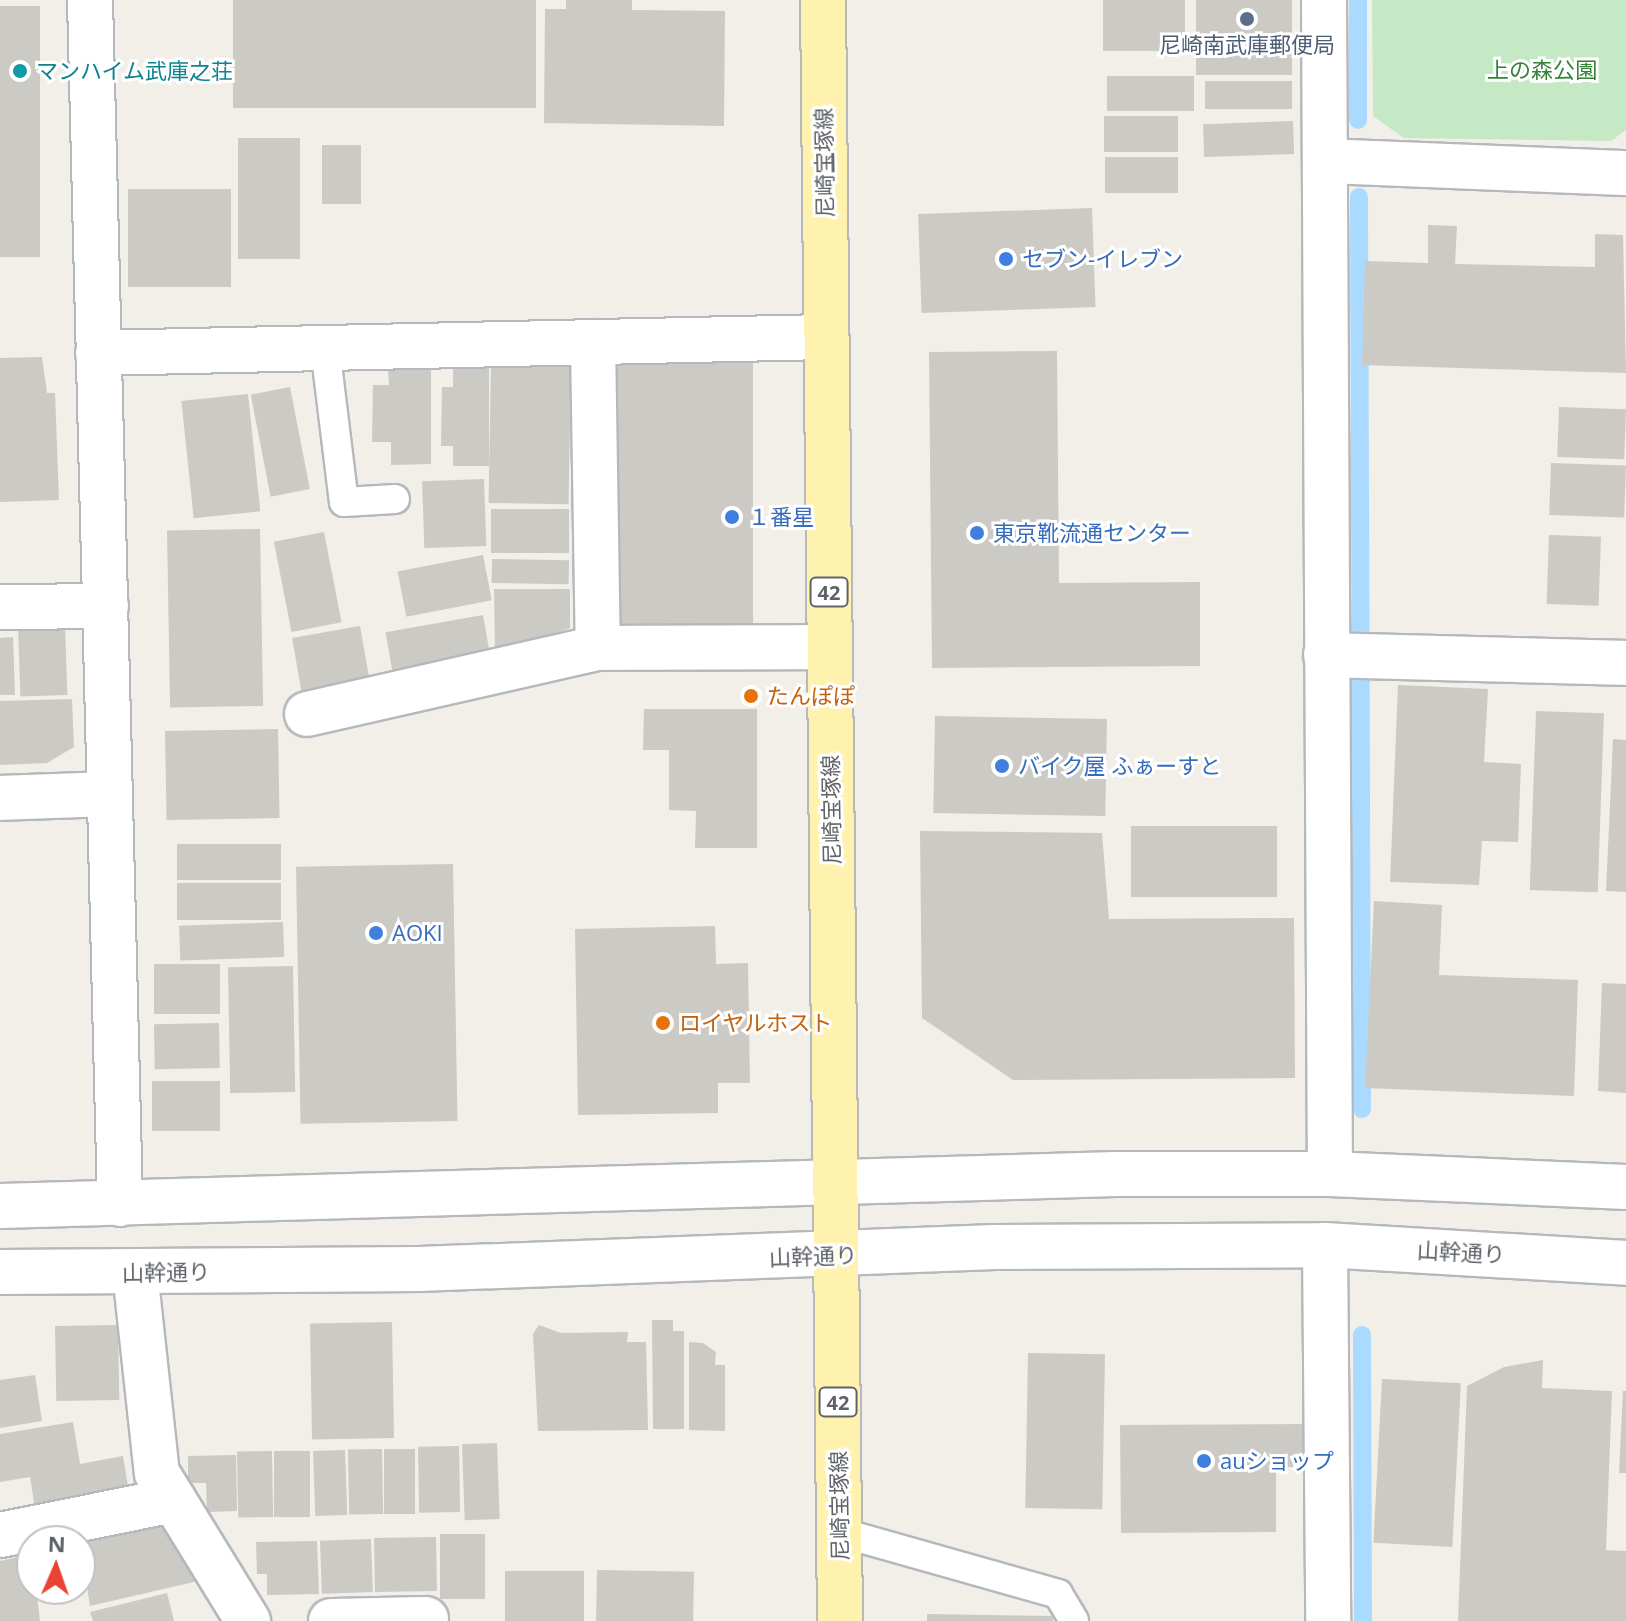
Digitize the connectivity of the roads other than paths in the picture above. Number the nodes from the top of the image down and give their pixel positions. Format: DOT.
graph roads {
  1 [pos="90,0"];
  2 [pos="823,0"];
  3 [pos="1324,0"];
  4 [pos="1326,161"];
  5 [pos="1626,173"];
  6 [pos="826,337"];
  7 [pos="593,342"];
  8 [pos="325,348"];
  9 [pos="98,353"];
  10 [pos="395,499"];
  11 [pos="106,606"];
  12 [pos="0,607"];
  13 [pos="830,647"];
  14 [pos="598,648"];
  15 [pos="1350,656"];
  16 [pos="1626,663"];
  17 [pos="307,714"];
  18 [pos="109,794"];
  19 [pos="0,798"];
  20 [pos="1330,1174"];
  21 [pos="835,1184"];
  22 [pos="1626,1187"];
  23 [pos="120,1204"];
  24 [pos="0,1206"];
  25 [pos="1325,1245"];
  26 [pos="836,1255"];
  27 [pos="1626,1263"];
  28 [pos="0,1272"];
  29 [pos="135,1272"];
  30 [pos="174,1500"];
  31 [pos="839,1532"];
  32 [pos="0,1535"];
  33 [pos="426,1619"];
  34 [pos="248,1621"];
  35 [pos="331,1621"];
  36 [pos="840,1621"];
  37 [pos="1074,1621"];
  38 [pos="1328,1621"];
  1 -- 9 [label="street"];
  2 -- 6 [label="main road, 尼崎宝塚線 / 42"];
  3 -- 4 [label="street"];
  4 -- 5 [label="street"];
  4 -- 15 [label="street"];
  6 -- 7 [label="street"];
  6 -- 13 [label="main road, 尼崎宝塚線 / 42"];
  7 -- 8 [label="street"];
  7 -- 14 [label="street"];
  8 -- 9 [label="street"];
  8 -- 10 [label="lane"];
  9 -- 11 [label="street"];
  11 -- 12 [label="street"];
  11 -- 18 [label="street"];
  13 -- 14 [label="street"];
  13 -- 21 [label="main road, 尼崎宝塚線 / 42"];
  14 -- 17 [label="street"];
  15 -- 16 [label="street"];
  15 -- 20 [label="street"];
  18 -- 19 [label="street"];
  18 -- 23 [label="street"];
  20 -- 21 [label="street"];
  20 -- 22 [label="street"];
  21 -- 23 [label="street"];
  21 -- 26 [label="main road, 尼崎宝塚線 / 42"];
  23 -- 24 [label="street"];
  25 -- 26 [label="street, 山幹通り"];
  25 -- 27 [label="street, 山幹通り"];
  25 -- 38 [label="street"];
  26 -- 29 [label="street, 山幹通り"];
  26 -- 31 [label="main road, 尼崎宝塚線 / 42"];
  28 -- 29 [label="street, 山幹通り"];
  29 -- 30 [label="street"];
  30 -- 32 [label="street"];
  30 -- 34 [label="street"];
  31 -- 36 [label="main road, 尼崎宝塚線 / 42"];
  31 -- 37 [label="lane"];
  33 -- 35 [label="street"];
}
